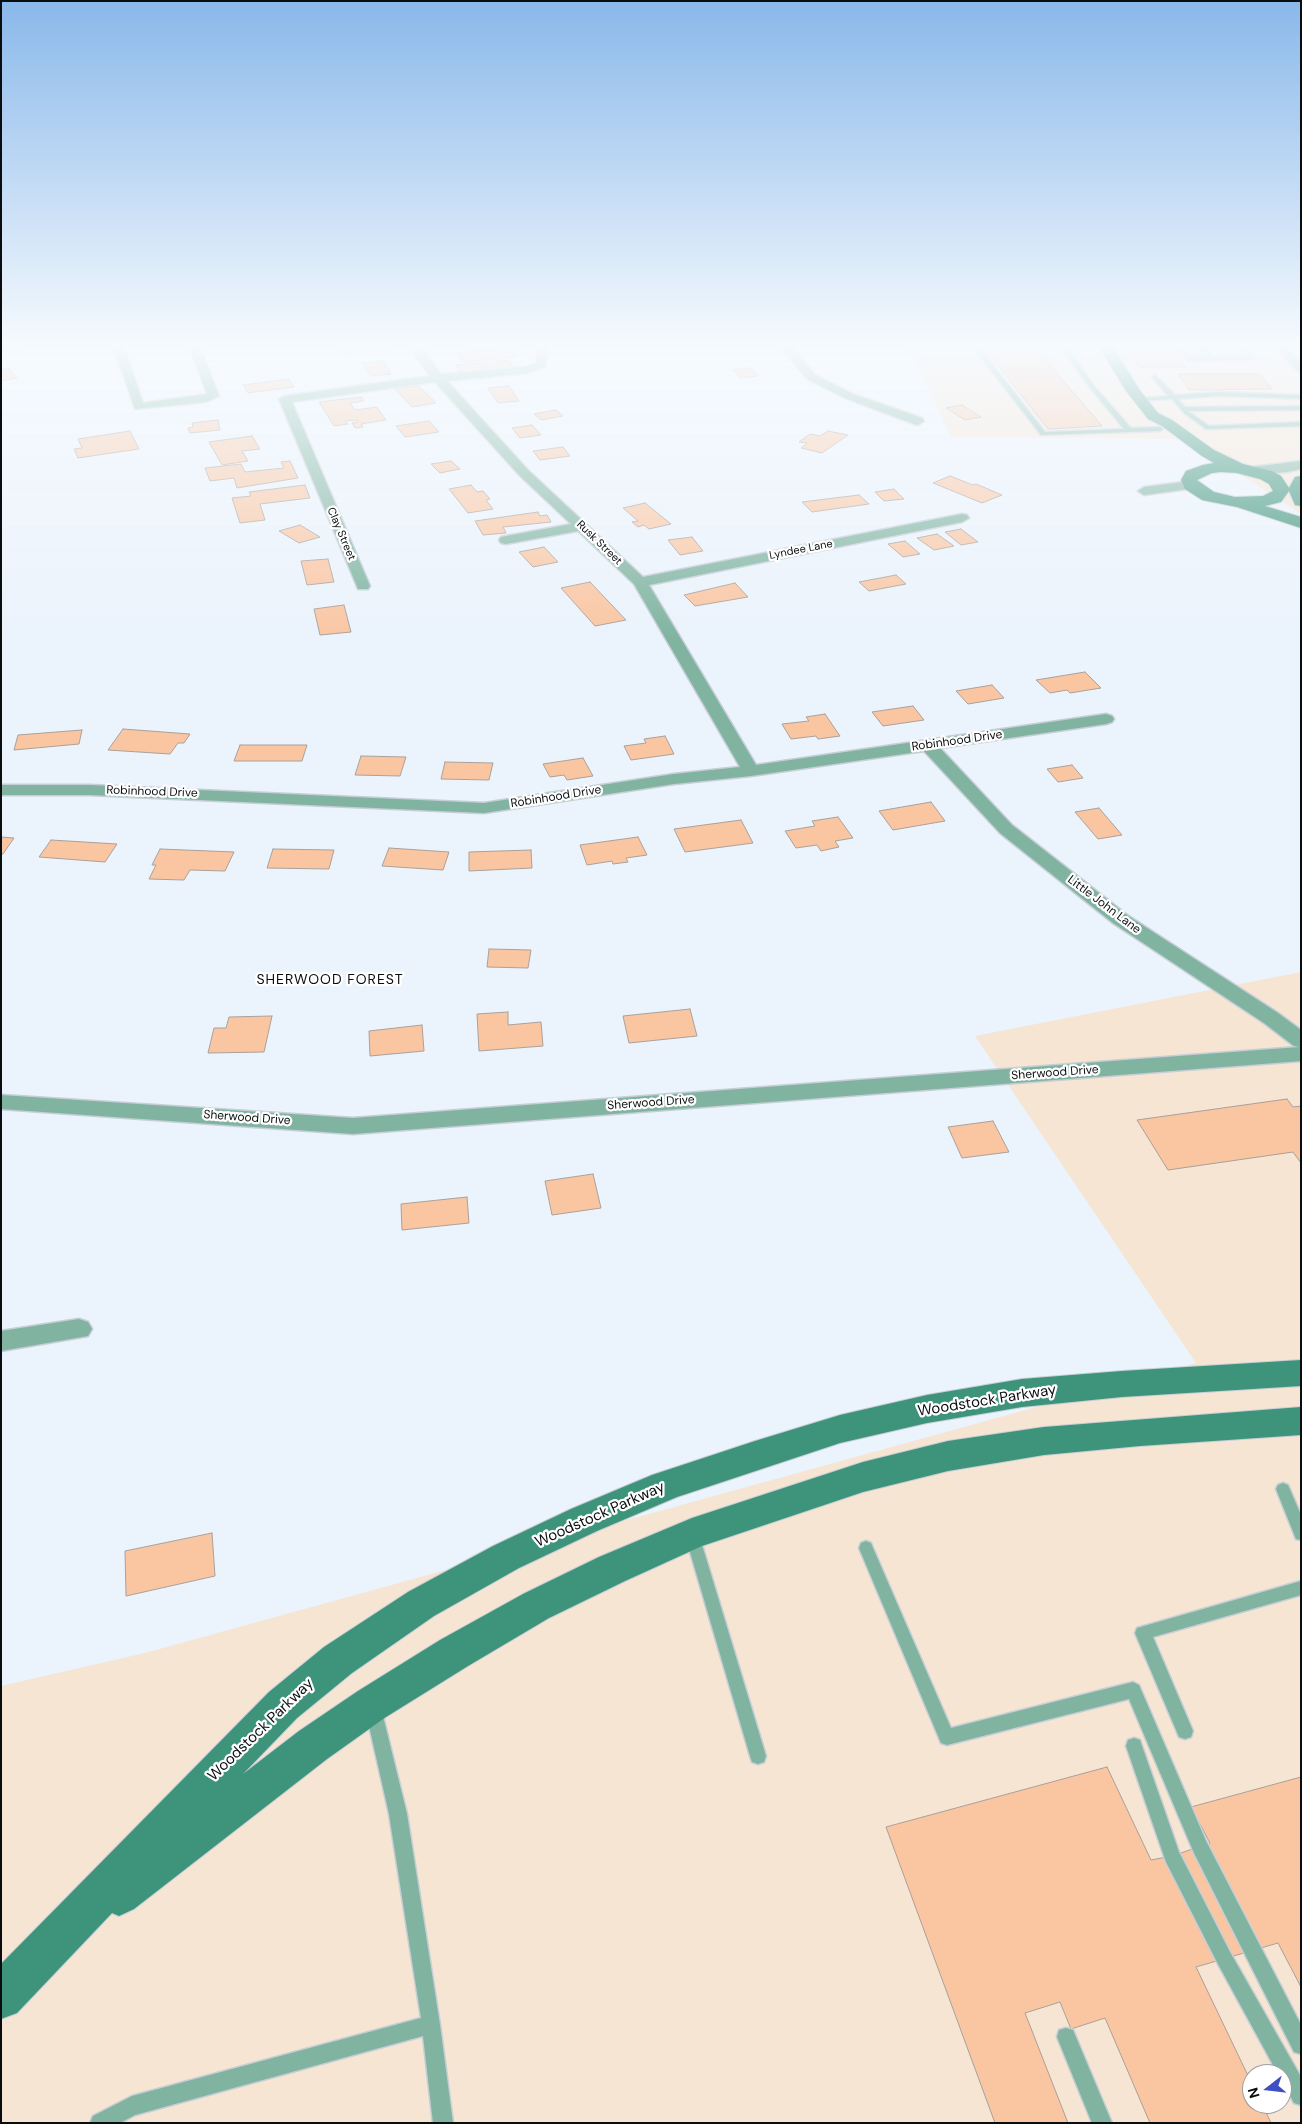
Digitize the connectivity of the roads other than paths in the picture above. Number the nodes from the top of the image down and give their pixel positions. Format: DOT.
graph roads {
  1 [pos="302,441"];
  2 [pos="495,441"];
  3 [pos="1177,441"];
  4 [pos="1192,441"];
  5 [pos="1301,465"];
  6 [pos="1244,469"];
  7 [pos="1195,478"];
  8 [pos="1301,480"];
  9 [pos="1281,489"];
  10 [pos="1144,491"];
  11 [pos="1301,500"];
  12 [pos="1236,502"];
  13 [pos="1301,513"];
  14 [pos="962,518"];
  15 [pos="1301,523"];
  16 [pos="582,526"];
  17 [pos="506,540"];
  18 [pos="640,582"];
  19 [pos="362,586"];
  20 [pos="1106,719"];
  21 [pos="928,745"];
  22 [pos="751,771"];
  23 [pos="1,790"];
  24 [pos="1301,1041"];
  25 [pos="1301,1054"];
  26 [pos="1,1102"];
  27 [pos="79,1329"];
  28 [pos="1,1341"];
  29 [pos="1301,1373"];
  30 [pos="1301,1422"];
  31 [pos="1283,1489"];
  32 [pos="692,1534"];
  33 [pos="1301,1534"];
  34 [pos="866,1548"];
  35 [pos="1301,1588"];
  36 [pos="372,1704"];
  37 [pos="1185,1731"];
  38 [pos="1134,1746"];
  39 [pos="758,1756"];
  40 [pos="40,1954"];
  41 [pos="1,1997"];
  42 [pos="431,2024"];
  43 [pos="1066,2037"];
  44 [pos="1301,2045"];
  45 [pos="1301,2096"];
  46 [pos="100,2123"];
  47 [pos="443,2123"];
  48 [pos="1102,2123"];
  1 -- 19 [label="street, Clay Street"];
  2 -- 16 [label="street, Rusk Street"];
  3 -- 7 [label="main road"];
  4 -- 6 [label="main road"];
  5 -- 6 [label="street"];
  6 -- 7 [label="main road"];
  6 -- 9 [label="main road"];
  7 -- 10 [label="street"];
  7 -- 12 [label="main road"];
  8 -- 9 [label="street"];
  8 -- 11 [label="main road"];
  9 -- 12 [label="main road"];
  9 -- 13 [label="main road"];
  12 -- 15 [label="main road"];
  14 -- 18 [label="street, Lyndee Lane"];
  16 -- 17 [label="street"];
  16 -- 18 [label="street, Rusk Street"];
  18 -- 22 [label="street, Rusk Street"];
  20 -- 21 [label="street, Robinhood Drive"];
  21 -- 22 [label="street, Robinhood Drive"];
  21 -- 24 [label="street, Little John Lane"];
  22 -- 23 [label="street, Robinhood Drive"];
  25 -- 26 [label="street, Sherwood Drive"];
  27 -- 28 [label="street"];
  29 -- 40 [label="main road, Woodstock Parkway"];
  30 -- 32 [label="main road, Woodstock Parkway"];
  31 -- 33 [label="lane"];
  32 -- 36 [label="main road, Woodstock Parkway"];
  32 -- 39 [label="lane"];
  34 -- 44 [label="lane"];
  35 -- 37 [label="lane"];
  36 -- 40 [label="main road, Woodstock Parkway"];
  36 -- 42 [label="lane"];
  38 -- 45 [label="lane"];
  40 -- 41 [label="main road, Woodstock Parkway"];
  42 -- 46 [label="lane"];
  42 -- 47 [label="lane"];
  43 -- 48 [label="lane"];
}
